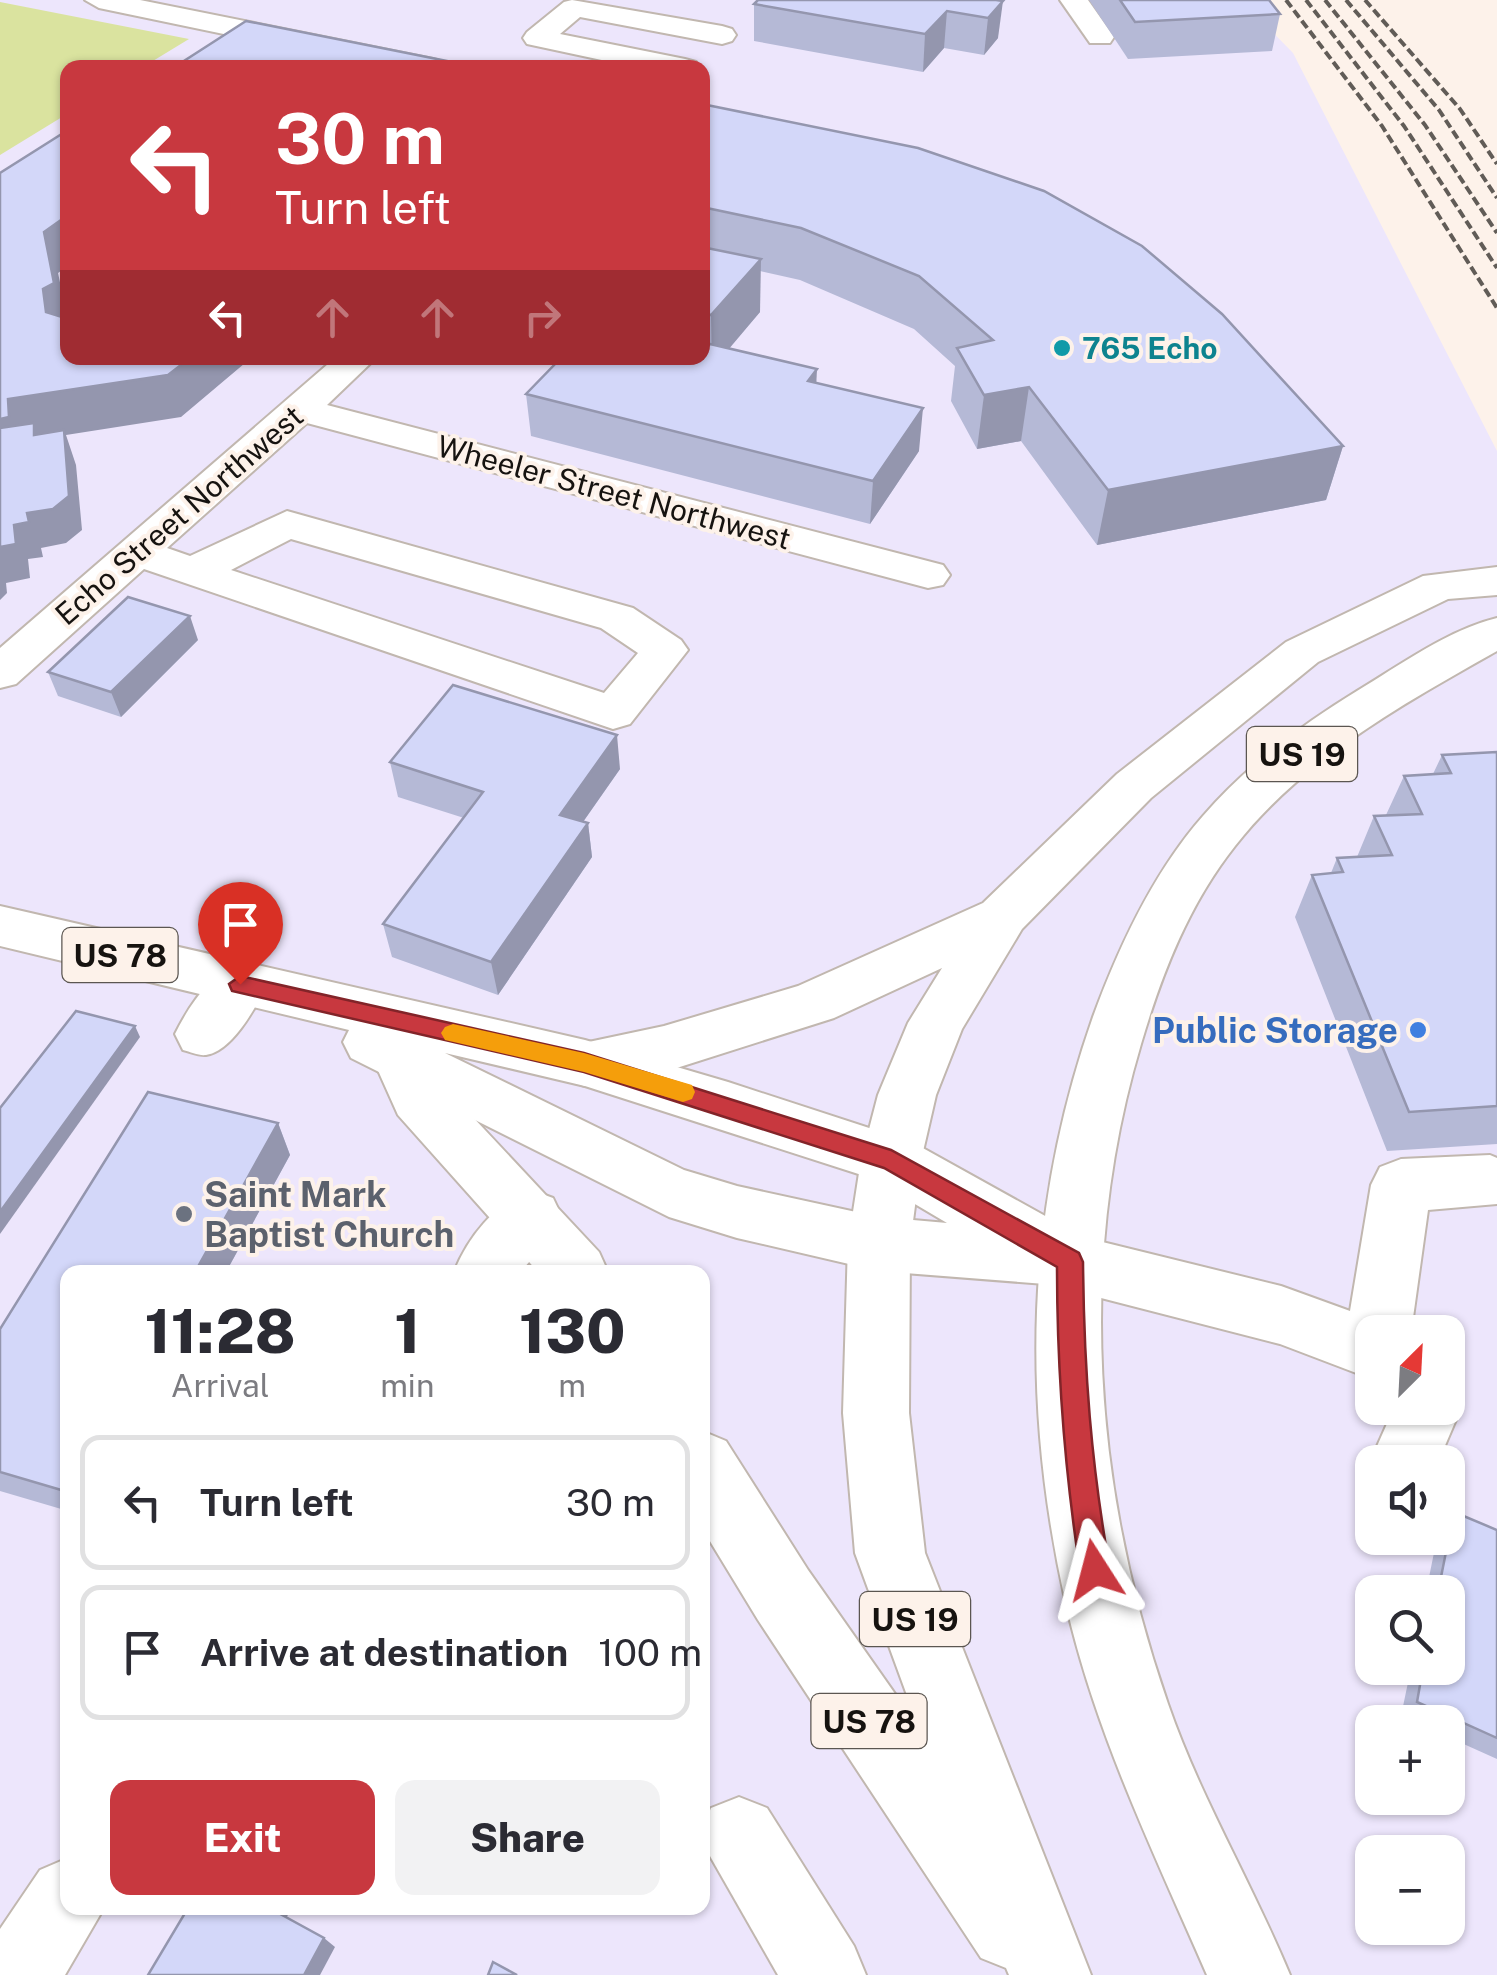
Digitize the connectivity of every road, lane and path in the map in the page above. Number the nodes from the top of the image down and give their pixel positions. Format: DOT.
graph roads {
  1 [pos="99,0"];
  2 [pos="1074,0"];
  3 [pos="279,8"];
  4 [pos="749,12"];
  5 [pos="243,30"];
  6 [pos="722,35"];
  7 [pos="1100,37"];
  8 [pos="206,53"];
  9 [pos="393,60"];
  10 [pos="645,60"];
  11 [pos="694,60"];
  12 [pos="349,365"];
  13 [pos="299,409"];
  14 [pos="137,552"];
  15 [pos="192,572"];
  16 [pos="928,575"];
  17 [pos="1497,581"];
  18 [pos="1497,632"];
  19 [pos="0,673"];
  20 [pos="1003,916"];
  21 [pos="0,926"];
  22 [pos="262,990"];
  23 [pos="203,1034"];
  24 [pos="400,1058"];
  25 [pos="584,1062"];
  26 [pos="891,1160"];
  27 [pos="1490,1182"];
  28 [pos="531,1217"];
  29 [pos="879,1244"];
  30 [pos="1070,1262"];
  31 [pos="490,1265"];
  32 [pos="571,1265"];
  33 [pos="1382,1315"];
  34 [pos="1355,1343"];
  35 [pos="710,1477"];
  36 [pos="739,1836"];
  37 [pos="60,1910"];
  38 [pos="18,1975"];
  39 [pos="826,1975"];
  40 [pos="1041,1975"];
  41 [pos="1050,1975"];
  42 [pos="1249,1975"];
  1 -- 5 [label="main road"];
  2 -- 7 [label="main road"];
  3 -- 5 [label="main road"];
  4 -- 6 [label="main road"];
  5 -- 8 [label="main road"];
  5 -- 9 [label="main road"];
  6 -- 10 [label="main road"];
  6 -- 11 [label="main road"];
  12 -- 13 [label="main road, Echo Street Northwest"];
  13 -- 14 [label="main road, Echo Street Northwest"];
  13 -- 16 [label="main road, Wheeler Street Northwest"];
  14 -- 15 [label="main road"];
  14 -- 19 [label="main road, Echo Street Northwest"];
  15 -- 15 [label="main road"];
  17 -- 20 [label="main road, US 19"];
  18 -- 30 [label="main road, US 19"];
  20 -- 25 [label="main road"];
  20 -- 26 [label="main road, US 19"];
  21 -- 22 [label="main road, US 78"];
  22 -- 23 [label="main road"];
  22 -- 24 [label="main road, US 78"];
  22 -- 25 [label="main road, US 78"];
  24 -- 28 [label="main road"];
  24 -- 29 [label="main road"];
  25 -- 26 [label="main road, US 78"];
  26 -- 29 [label="main road, US 19"];
  26 -- 30 [label="main road, US 78"];
  27 -- 33 [label="main road"];
  28 -- 31 [label="main road"];
  28 -- 32 [label="main road"];
  29 -- 30 [label="main road"];
  29 -- 41 [label="main road, US 19"];
  30 -- 34 [label="main road"];
  30 -- 42 [label="main road, US 19"];
  35 -- 40 [label="main road, US 78"];
  36 -- 39 [label="main road"];
  37 -- 38 [label="main road"];
}
